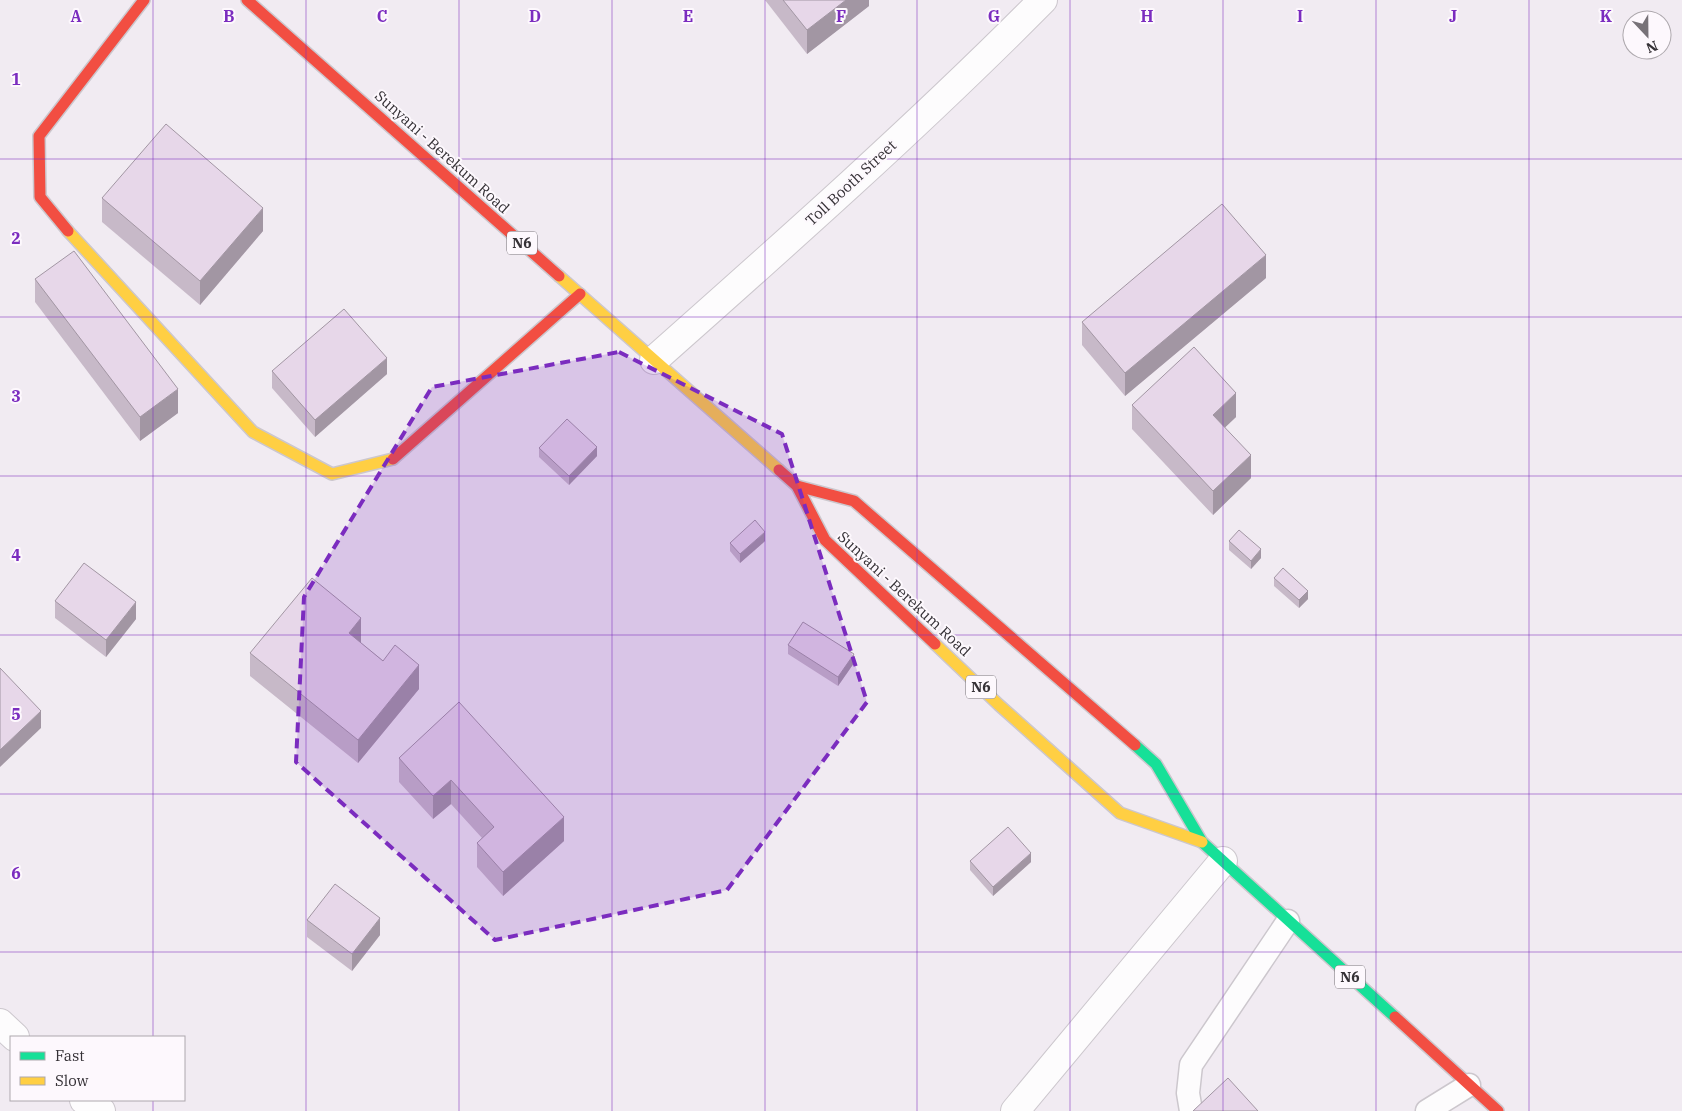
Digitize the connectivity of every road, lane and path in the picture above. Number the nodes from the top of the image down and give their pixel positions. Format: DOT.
graph roads {
  1 [pos="144,0"];
  2 [pos="247,0"];
  3 [pos="1043,0"];
  4 [pos="580,294"];
  5 [pos="654,360"];
  6 [pos="797,486"];
  7 [pos="1202,842"];
  8 [pos="1223,861"];
  9 [pos="1288,921"];
  10 [pos="0,1023"];
  11 [pos="15,1036"];
  12 [pos="1469,1085"];
  13 [pos="86,1101"];
  14 [pos="101,1111"];
  15 [pos="1014,1111"];
  16 [pos="1191,1111"];
  17 [pos="1427,1111"];
  18 [pos="1498,1111"];
  1 -- 4 [label="main road"];
  2 -- 4 [label="main road, Sunyani - Berekum Road / N6"];
  3 -- 5 [label="street, Toll Booth Street"];
  4 -- 5 [label="main road, Sunyani - Berekum Road / N6"];
  5 -- 6 [label="main road, Sunyani - Berekum Road / N6"];
  6 -- 7 [label="main road, Sunyani - Berekum Road / N6"];
  6 -- 7 [label="main road, Sunyani - Berekum Road / N6"];
  7 -- 8 [label="main road, Sunyani - Berekum Road / N6"];
  8 -- 9 [label="main road, Sunyani - Berekum Road / N6"];
  8 -- 15 [label="street"];
  9 -- 12 [label="main road, Sunyani - Berekum Road / N6"];
  9 -- 16 [label="lane"];
  10 -- 11 [label="street"];
  12 -- 17 [label="lane"];
  12 -- 18 [label="main road, Sunyani - Berekum Road / N6"];
  13 -- 14 [label="street"];
}
